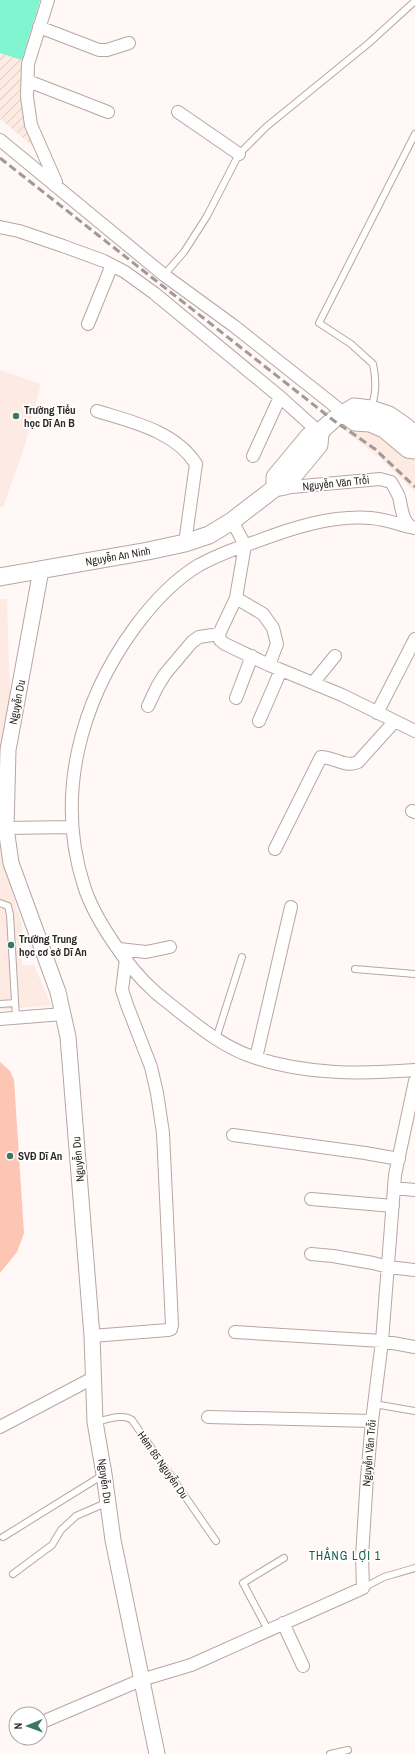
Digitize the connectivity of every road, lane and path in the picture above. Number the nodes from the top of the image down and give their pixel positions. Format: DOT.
graph roads {
  1 [pos="48,0"];
  2 [pos="415,1"];
  3 [pos="39,27"];
  4 [pos="129,43"];
  5 [pos="28,81"];
  6 [pos="108,112"];
  7 [pos="178,112"];
  8 [pos="415,134"];
  9 [pos="0,140"];
  10 [pos="240,154"];
  11 [pos="58,186"];
  12 [pos="0,227"];
  13 [pos="112,265"];
  14 [pos="164,275"];
  15 [pos="88,324"];
  16 [pos="280,397"];
  17 [pos="371,409"];
  18 [pos="97,411"];
  19 [pos="345,414"];
  20 [pos="320,433"];
  21 [pos="415,435"];
  22 [pos="415,450"];
  23 [pos="253,456"];
  24 [pos="275,488"];
  25 [pos="232,522"];
  26 [pos="413,528"];
  27 [pos="185,543"];
  28 [pos="245,545"];
  29 [pos="41,570"];
  30 [pos="0,577"];
  31 [pos="236,598"];
  32 [pos="219,634"];
  33 [pos="415,639"];
  34 [pos="252,656"];
  35 [pos="335,656"];
  36 [pos="269,665"];
  37 [pos="281,670"];
  38 [pos="313,683"];
  39 [pos="236,698"];
  40 [pos="148,706"];
  41 [pos="377,713"];
  42 [pos="259,721"];
  43 [pos="395,721"];
  44 [pos="415,731"];
  45 [pos="72,827"];
  46 [pos="6,828"];
  47 [pos="275,849"];
  48 [pos="0,903"];
  49 [pos="291,906"];
  50 [pos="170,947"];
  51 [pos="119,949"];
  52 [pos="242,957"];
  53 [pos="126,959"];
  54 [pos="355,969"];
  55 [pos="415,974"];
  56 [pos="15,1003"];
  57 [pos="0,1004"];
  58 [pos="63,1014"];
  59 [pos="16,1018"];
  60 [pos="0,1019"];
  61 [pos="216,1038"];
  62 [pos="256,1058"];
  63 [pos="415,1070"];
  64 [pos="415,1081"];
  65 [pos="233,1135"];
  66 [pos="399,1159"];
  67 [pos="394,1188"];
  68 [pos="415,1190"];
  69 [pos="311,1199"];
  70 [pos="392,1206"];
  71 [pos="311,1254"];
  72 [pos="388,1267"];
  73 [pos="415,1270"];
  74 [pos="235,1332"];
  75 [pos="92,1336"];
  76 [pos="382,1341"];
  77 [pos="415,1347"];
  78 [pos="93,1378"];
  79 [pos="374,1404"];
  80 [pos="415,1411"];
  81 [pos="208,1417"];
  82 [pos="372,1421"];
  83 [pos="95,1422"];
  84 [pos="0,1426"];
  85 [pos="104,1474"];
  86 [pos="108,1502"];
  87 [pos="3,1537"];
  88 [pos="216,1541"];
  89 [pos="284,1558"];
  90 [pos="415,1568"];
  91 [pos="13,1574"];
  92 [pos="363,1588"];
  93 [pos="283,1623"];
  94 [pos="268,1630"];
  95 [pos="303,1666"];
  96 [pos="141,1680"];
  97 [pos="48,1720"];
  98 [pos="348,1750"];
  99 [pos="157,1754"];
  100 [pos="330,1754"];
  1 -- 3 [label="street"];
  2 -- 10 [label="lane"];
  3 -- 4 [label="street"];
  3 -- 5 [label="street"];
  5 -- 6 [label="street"];
  5 -- 11 [label="street"];
  7 -- 10 [label="street"];
  8 -- 17 [label="lane"];
  9 -- 11 [label="street"];
  10 -- 14 [label="lane"];
  11 -- 14 [label="street"];
  12 -- 13 [label="street"];
  13 -- 15 [label="street"];
  13 -- 16 [label="street"];
  14 -- 19 [label="street"];
  16 -- 20 [label="street"];
  16 -- 23 [label="street"];
  17 -- 19 [label="main road"];
  17 -- 21 [label="main road"];
  18 -- 27 [label="street"];
  19 -- 20 [label="main road"];
  19 -- 22 [label="main road"];
  20 -- 24 [label="main road"];
  24 -- 25 [label="main road, Nguyễn An Ninh"];
  24 -- 26 [label="street, Nguyễn Văn Trỗi"];
  25 -- 27 [label="main road, Nguyễn An Ninh"];
  25 -- 28 [label="street"];
  26 -- 28 [label="street"];
  27 -- 29 [label="main road, Nguyễn An Ninh"];
  28 -- 31 [label="street"];
  28 -- 45 [label="street"];
  29 -- 30 [label="main road, Nguyễn An Ninh"];
  29 -- 46 [label="street, Nguyễn Du"];
  31 -- 32 [label="street"];
  31 -- 36 [label="street"];
  32 -- 34 [label="street"];
  32 -- 40 [label="street"];
  33 -- 41 [label="street"];
  34 -- 36 [label="street"];
  34 -- 39 [label="street"];
  35 -- 38 [label="street"];
  36 -- 37 [label="street"];
  37 -- 38 [label="street"];
  37 -- 42 [label="street"];
  38 -- 41 [label="street"];
  41 -- 43 [label="street"];
  43 -- 44 [label="street"];
  43 -- 47 [label="street"];
  45 -- 46 [label="street"];
  45 -- 51 [label="street"];
  46 -- 58 [label="street, Nguyễn Du"];
  48 -- 56 [label="lane"];
  49 -- 62 [label="street"];
  50 -- 51 [label="street"];
  51 -- 53 [label="street"];
  52 -- 61 [label="lane"];
  53 -- 61 [label="street"];
  53 -- 75 [label="street"];
  54 -- 55 [label="lane"];
  56 -- 57 [label="lane"];
  56 -- 59 [label="lane"];
  58 -- 59 [label="street"];
  58 -- 75 [label="street, Nguyễn Du"];
  59 -- 60 [label="street"];
  61 -- 62 [label="street"];
  62 -- 63 [label="street"];
  64 -- 66 [label="street, Nguyễn Văn Trỗi"];
  65 -- 66 [label="street"];
  66 -- 67 [label="street, Nguyễn Văn Trỗi"];
  67 -- 68 [label="street"];
  67 -- 70 [label="street, Nguyễn Văn Trỗi"];
  69 -- 70 [label="street"];
  70 -- 72 [label="street, Nguyễn Văn Trỗi"];
  71 -- 72 [label="street"];
  72 -- 73 [label="street"];
  72 -- 76 [label="street, Nguyễn Văn Trỗi"];
  74 -- 76 [label="street"];
  75 -- 78 [label="street, Nguyễn Du"];
  76 -- 77 [label="street"];
  76 -- 79 [label="street, Nguyễn Văn Trỗi"];
  78 -- 83 [label="street, Nguyễn Du"];
  78 -- 84 [label="street"];
  79 -- 80 [label="lane"];
  79 -- 82 [label="street, Nguyễn Văn Trỗi"];
  81 -- 82 [label="street"];
  82 -- 92 [label="street, Nguyễn Văn Trỗi"];
  83 -- 85 [label="street, Nguyễn Du"];
  83 -- 88 [label="lane, Hẻm 85 Nguyễn Du"];
  85 -- 86 [label="street, Nguyễn Du"];
  85 -- 87 [label="lane"];
  86 -- 91 [label="lane"];
  86 -- 96 [label="street, Nguyễn Du"];
  89 -- 94 [label="lane"];
  90 -- 92 [label="lane"];
  92 -- 93 [label="street"];
  93 -- 94 [label="street"];
  93 -- 95 [label="street"];
  94 -- 96 [label="street"];
  96 -- 97 [label="street"];
  96 -- 99 [label="street, Nguyễn Du"];
  98 -- 100 [label="lane"];
}
